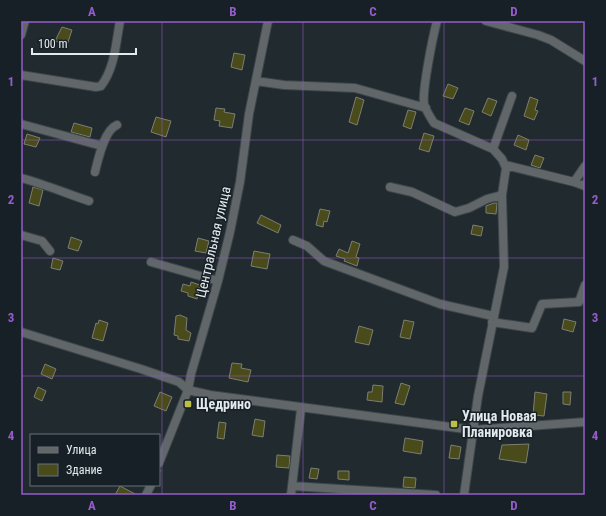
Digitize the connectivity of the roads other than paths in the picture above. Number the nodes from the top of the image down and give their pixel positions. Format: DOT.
graph roads {
  1 [pos="25,21"];
  2 [pos="120,21"];
  3 [pos="268,21"];
  4 [pos="437,21"];
  5 [pos="486,21"];
  6 [pos="21,35"];
  7 [pos="585,61"];
  8 [pos="21,75"];
  9 [pos="256,81"];
  10 [pos="512,96"];
  11 [pos="426,108"];
  12 [pos="21,124"];
  13 [pos="117,125"];
  14 [pos="102,146"];
  15 [pos="493,149"];
  16 [pos="505,165"];
  17 [pos="585,166"];
  18 [pos="95,172"];
  19 [pos="21,178"];
  20 [pos="574,182"];
  21 [pos="585,186"];
  22 [pos="390,187"];
  23 [pos="502,195"];
  24 [pos="89,201"];
  25 [pos="21,235"];
  26 [pos="293,240"];
  27 [pos="50,250"];
  28 [pos="151,262"];
  29 [pos="218,281"];
  30 [pos="585,285"];
  31 [pos="492,319"];
  32 [pos="21,332"];
  33 [pos="188,390"];
  34 [pos="301,409"];
  35 [pos="585,422"];
  36 [pos="473,430"];
  37 [pos="160,460"];
  38 [pos="150,486"];
  39 [pos="292,491"];
  40 [pos="146,495"];
  41 [pos="436,495"];
  42 [pos="464,495"];
  1 -- 6 [label="street"];
  2 -- 8 [label="street"];
  3 -- 9 [label="street, Центральная улица"];
  4 -- 11 [label="street"];
  5 -- 7 [label="street"];
  9 -- 11 [label="street"];
  9 -- 29 [label="street, Центральная улица"];
  10 -- 15 [label="street"];
  11 -- 15 [label="street"];
  12 -- 14 [label="street"];
  13 -- 14 [label="street"];
  14 -- 18 [label="street"];
  15 -- 16 [label="street"];
  16 -- 20 [label="street"];
  16 -- 23 [label="street"];
  17 -- 20 [label="street"];
  19 -- 24 [label="street"];
  20 -- 21 [label="street"];
  22 -- 23 [label="street"];
  23 -- 31 [label="street"];
  25 -- 27 [label="street"];
  26 -- 31 [label="street"];
  28 -- 29 [label="street"];
  29 -- 33 [label="street, Центральная улица"];
  30 -- 31 [label="street"];
  31 -- 36 [label="street"];
  32 -- 33 [label="street"];
  33 -- 34 [label="street"];
  33 -- 37 [label="street, Центральная улица"];
  34 -- 36 [label="street"];
  34 -- 39 [label="street"];
  35 -- 36 [label="street"];
  36 -- 42 [label="street"];
  38 -- 40 [label="street"];
  39 -- 41 [label="street"];
}
